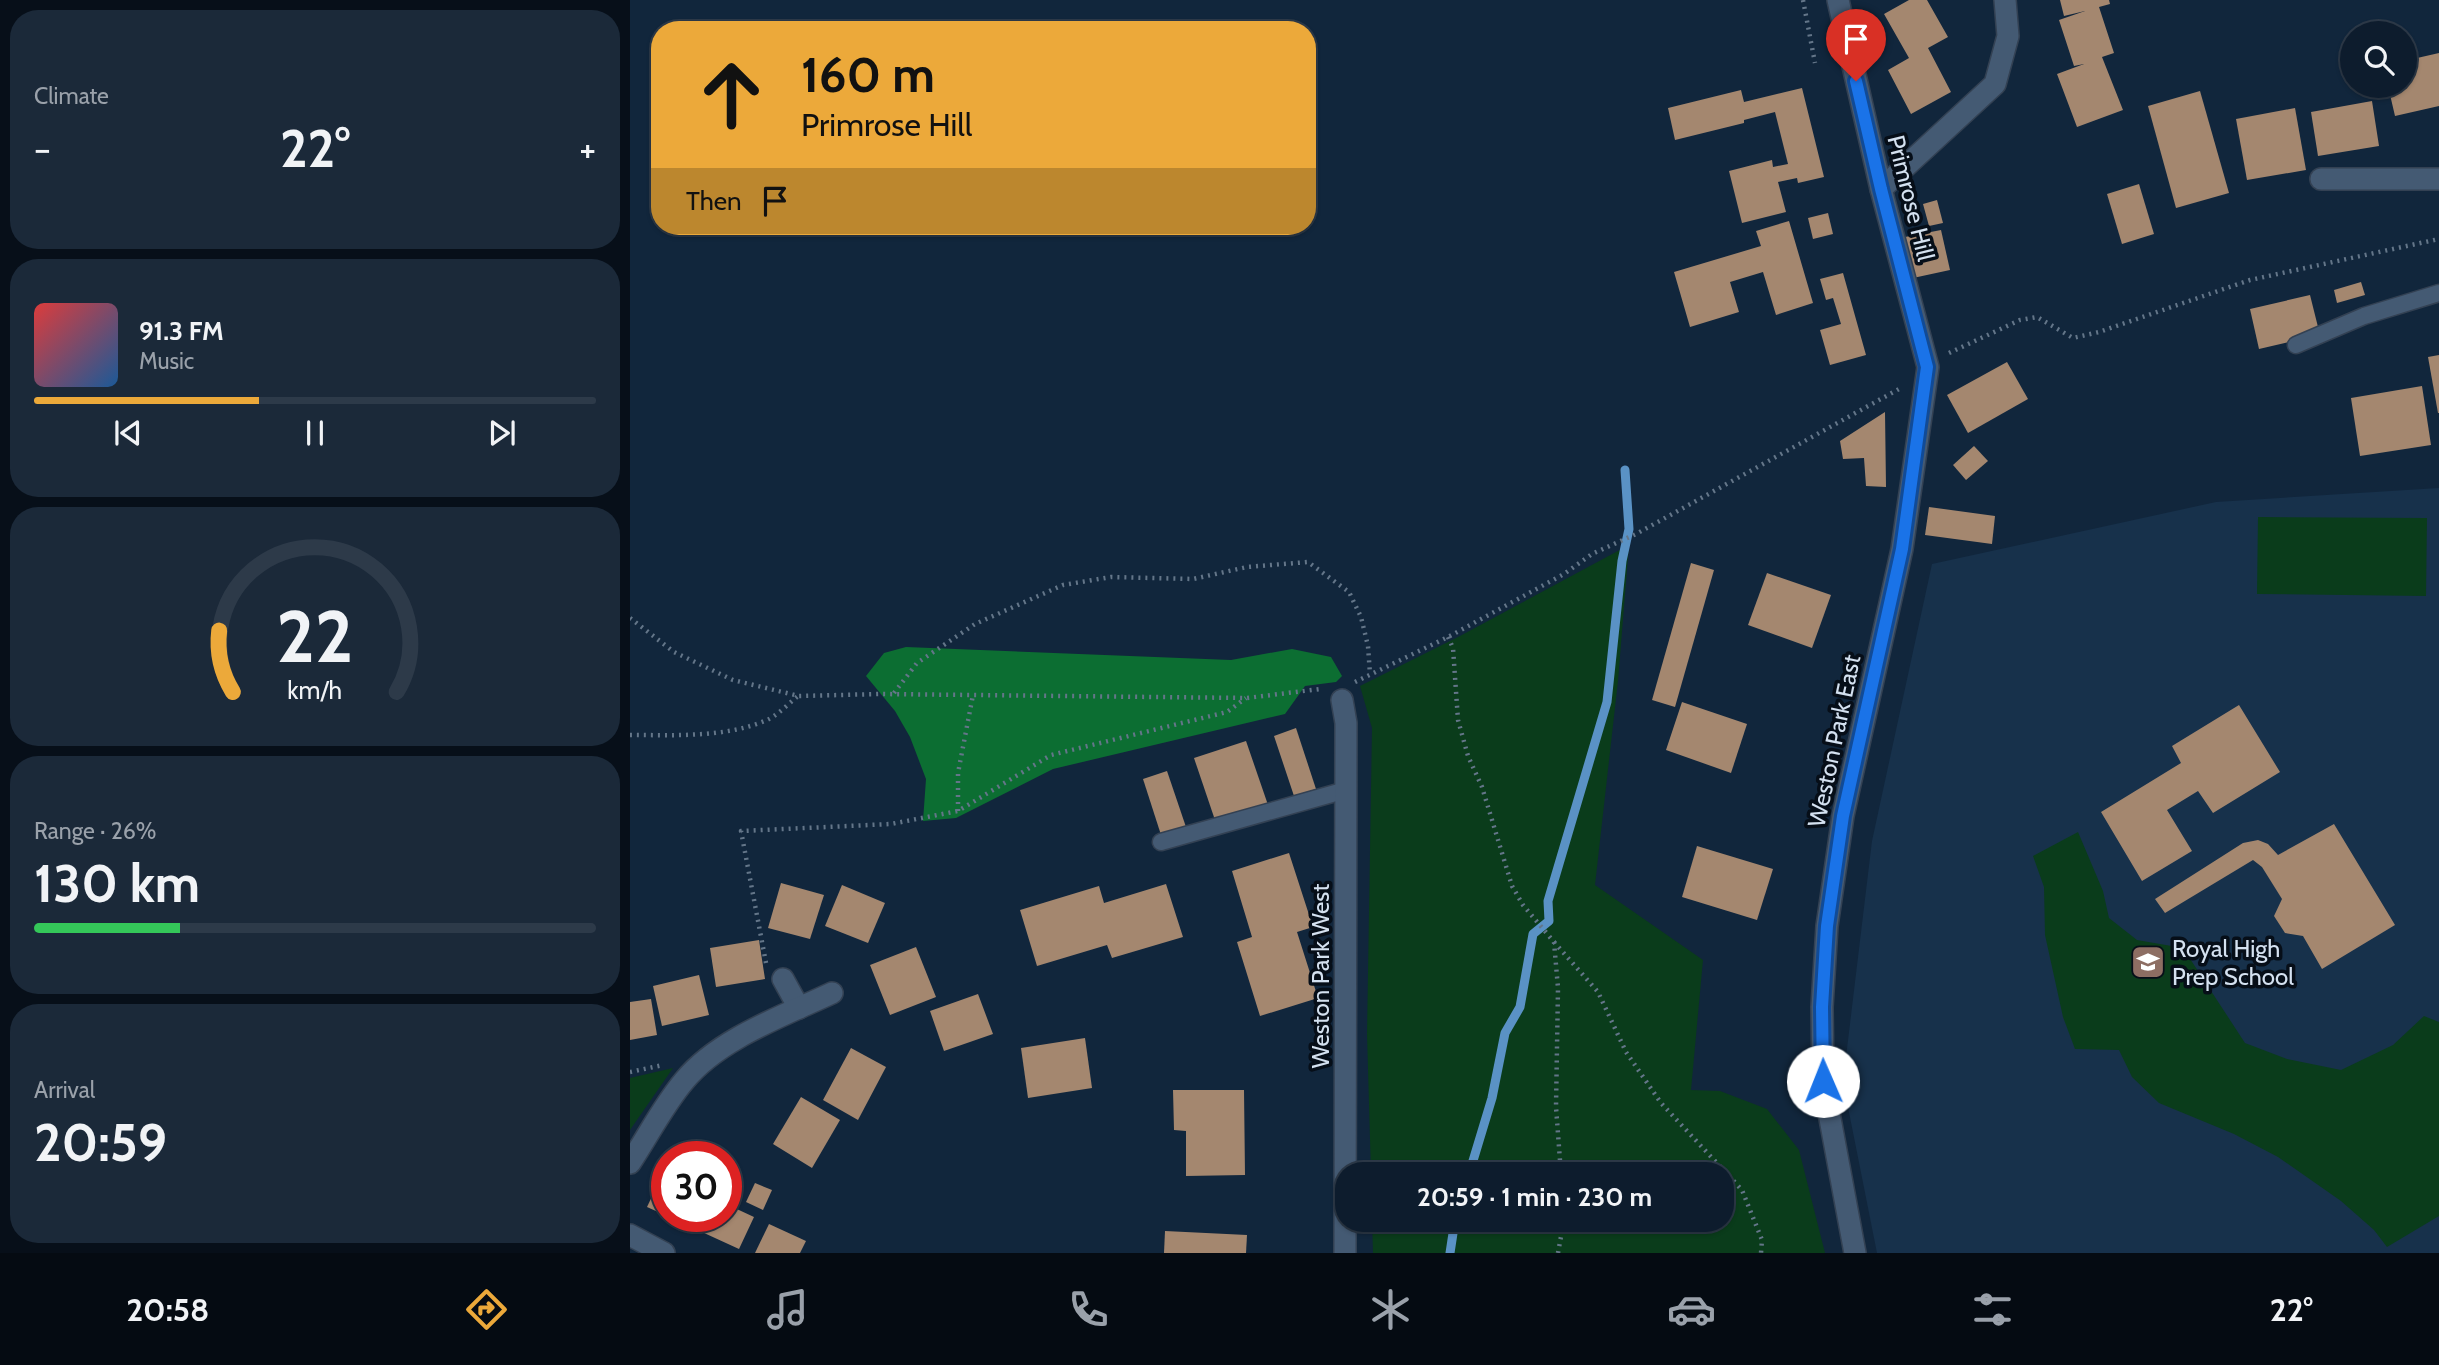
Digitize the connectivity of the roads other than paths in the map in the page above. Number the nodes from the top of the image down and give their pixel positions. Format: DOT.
graph roads {
  1 [pos="1838,0"];
  2 [pos="2005,0"];
  3 [pos="2321,179"];
  4 [pos="2439,179"];
  5 [pos="1881,189"];
  6 [pos="2439,293"];
  7 [pos="2296,345"];
  8 [pos="1927,367"];
  9 [pos="1339,691"];
  10 [pos="1346,790"];
  11 [pos="1161,842"];
  12 [pos="783,979"];
  13 [pos="832,993"];
  14 [pos="799,1008"];
  15 [pos="630,1163"];
  16 [pos="630,1235"];
  17 [pos="664,1253"];
  18 [pos="1345,1253"];
  19 [pos="1855,1253"];
  1 -- 5 [label="street, Primrose Hill"];
  2 -- 5 [label="street"];
  3 -- 4 [label="street"];
  5 -- 8 [label="street, Primrose Hill"];
  6 -- 7 [label="lane"];
  8 -- 19 [label="street, Weston Park East"];
  9 -- 10 [label="street, Weston Park West"];
  10 -- 11 [label="lane"];
  10 -- 18 [label="street, Weston Park West"];
  12 -- 14 [label="street"];
  13 -- 14 [label="street"];
  14 -- 15 [label="street"];
  16 -- 17 [label="street"];
}
